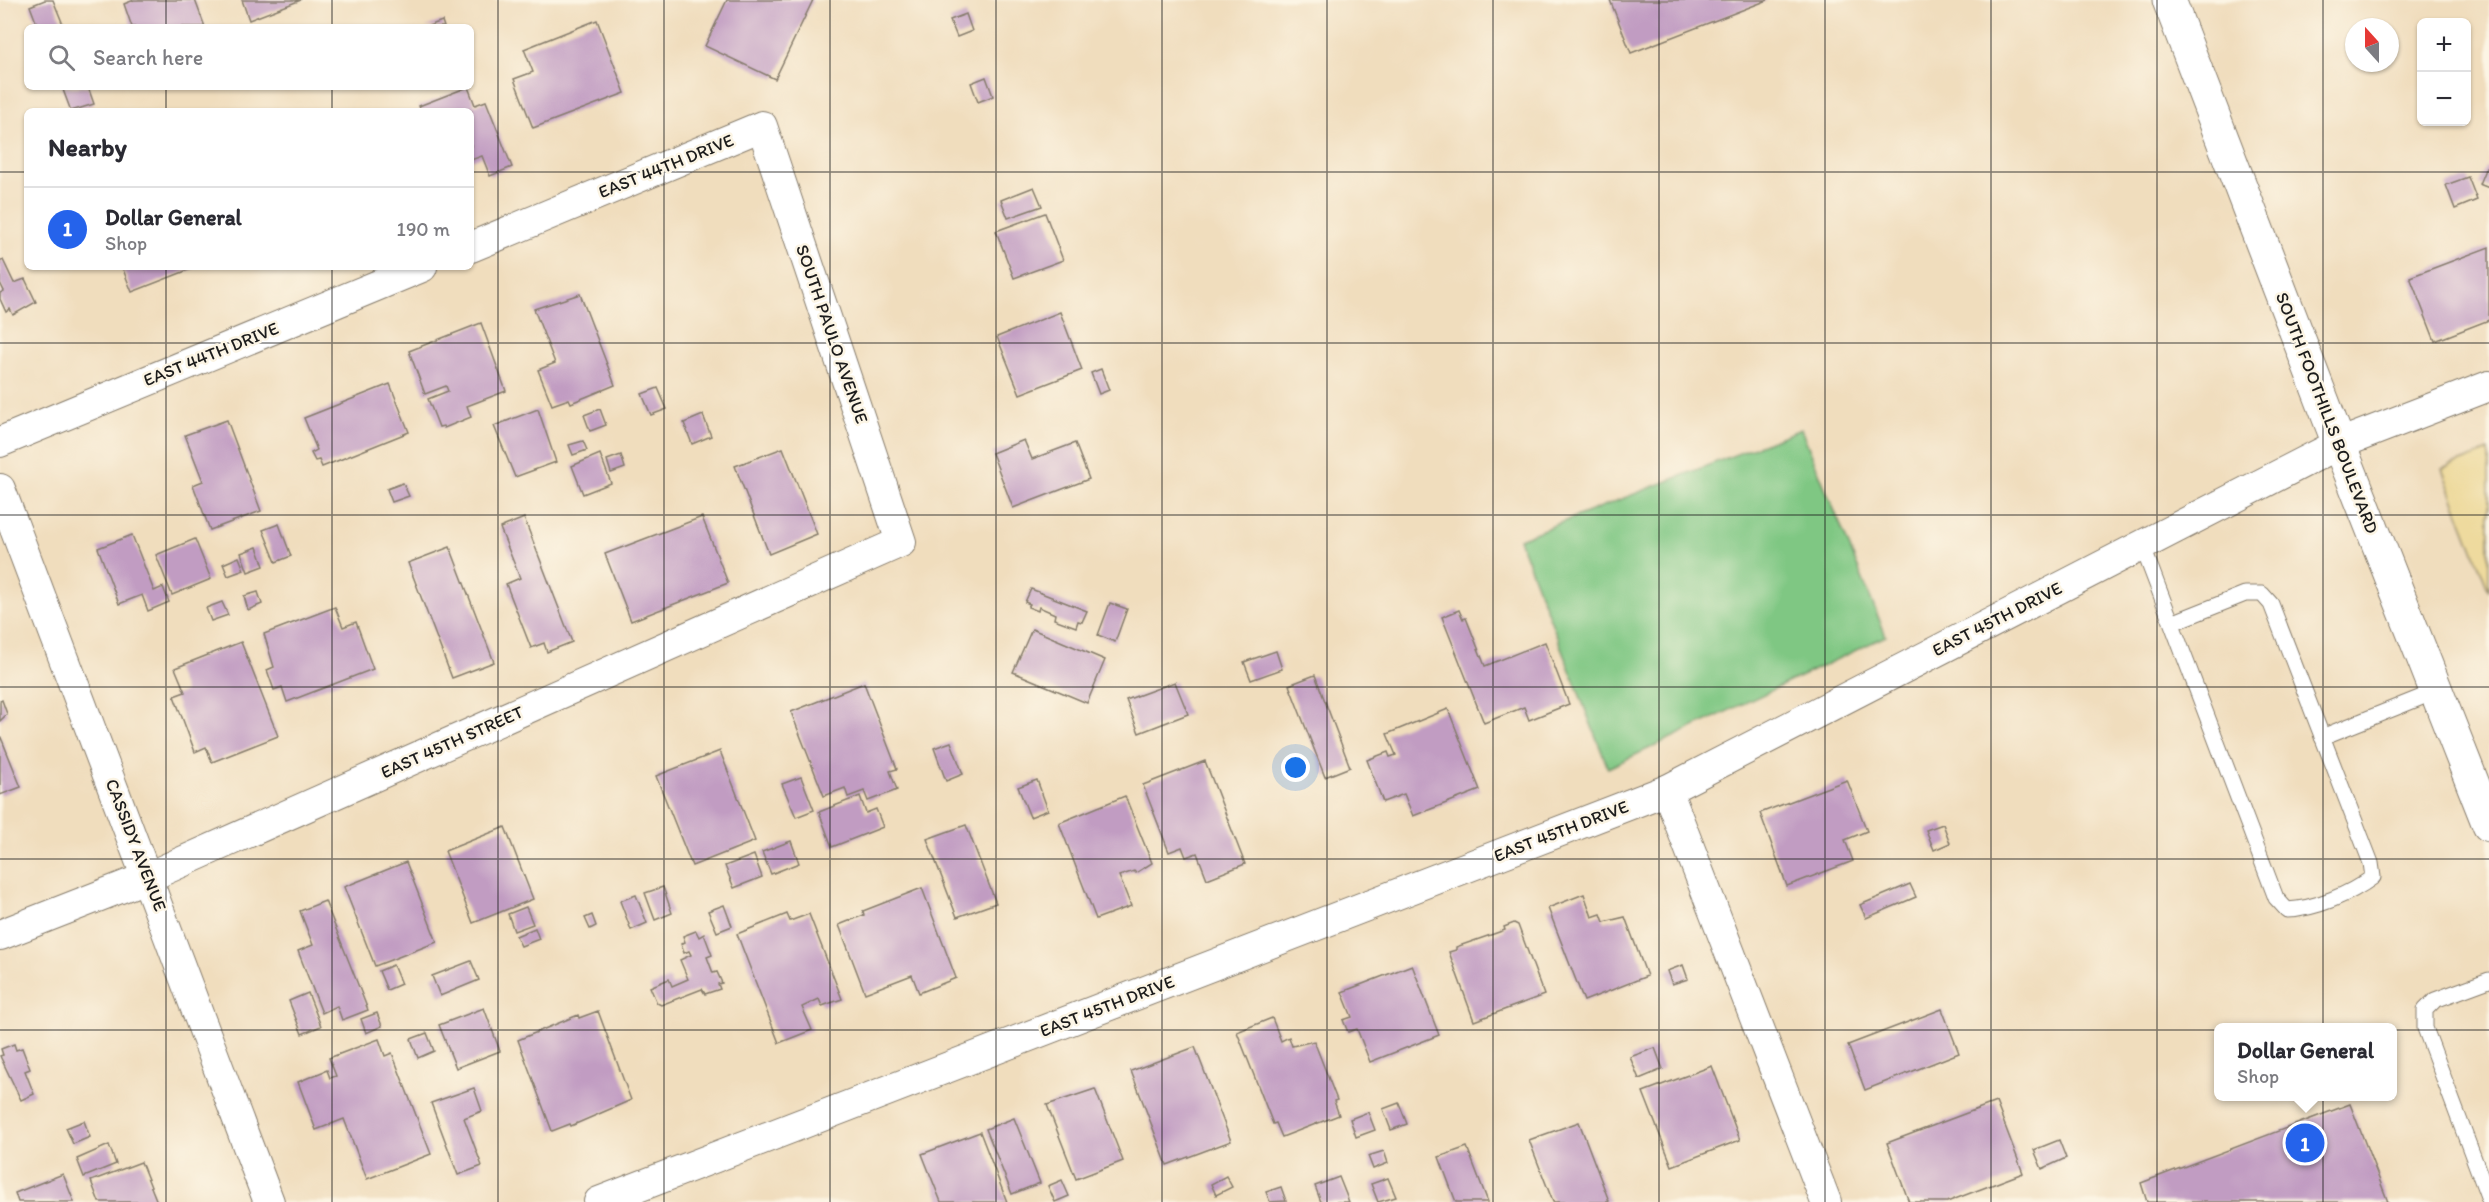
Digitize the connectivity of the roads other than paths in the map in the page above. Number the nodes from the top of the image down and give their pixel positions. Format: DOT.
graph roads {
  1 [pos="2169,0"];
  2 [pos="762,126"];
  3 [pos="474,246"];
  4 [pos="415,270"];
  5 [pos="2489,386"];
  6 [pos="0,442"];
  7 [pos="2338,444"];
  8 [pos="0,489"];
  9 [pos="901,542"];
  10 [pos="2142,544"];
  11 [pos="2172,623"];
  12 [pos="2437,691"];
  13 [pos="2322,737"];
  14 [pos="1667,790"];
  15 [pos="2489,825"];
  16 [pos="148,877"];
  17 [pos="0,935"];
  18 [pos="2489,980"];
  19 [pos="2489,1199"];
  20 [pos="269,1202"];
  21 [pos="599,1202"];
  22 [pos="1826,1202"];
  1 -- 7 [label="street, SOUTH FOOTHILLS BOULEVARD"];
  2 -- 3 [label="street, EAST 44TH DRIVE"];
  2 -- 9 [label="street, SOUTH PAULO AVENUE"];
  4 -- 6 [label="street, EAST 44TH DRIVE"];
  5 -- 7 [label="street, EAST 45TH DRIVE"];
  7 -- 10 [label="street, EAST 45TH DRIVE"];
  7 -- 12 [label="street, SOUTH FOOTHILLS BOULEVARD"];
  8 -- 16 [label="street, CASSIDY AVENUE"];
  9 -- 16 [label="street, EAST 45TH STREET"];
  10 -- 11 [label="lane"];
  10 -- 14 [label="street, EAST 45TH DRIVE"];
  11 -- 13 [label="lane"];
  11 -- 13 [label="lane"];
  12 -- 13 [label="lane"];
  12 -- 15 [label="street, SOUTH FOOTHILLS BOULEVARD"];
  14 -- 21 [label="street, EAST 45TH DRIVE"];
  14 -- 22 [label="street"];
  16 -- 17 [label="street, EAST 45TH STREET"];
  16 -- 20 [label="street, CASSIDY AVENUE"];
  18 -- 19 [label="lane"];
}
